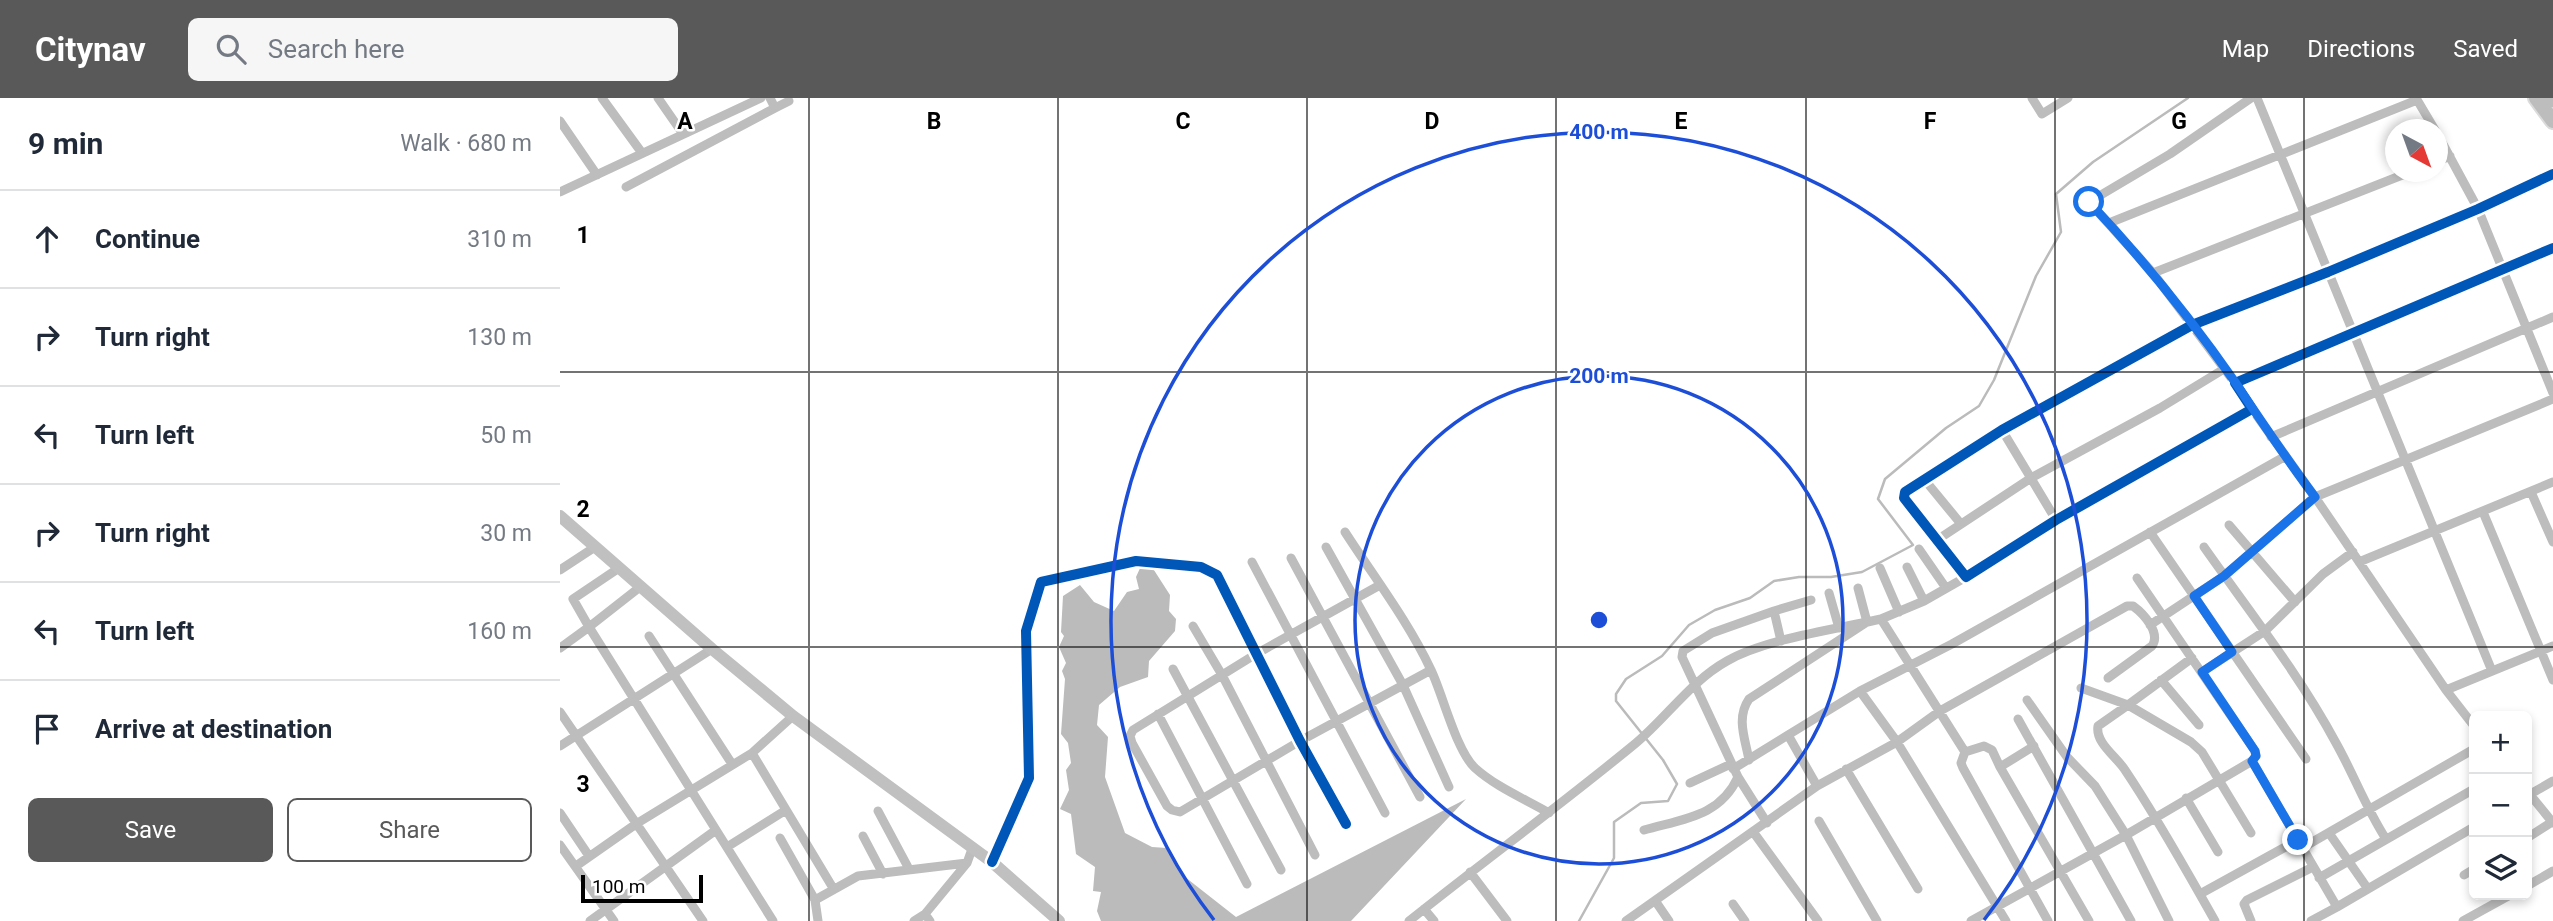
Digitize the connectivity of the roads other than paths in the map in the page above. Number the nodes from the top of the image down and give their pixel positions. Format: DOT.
graph roads {
  1 [pos="601,98"];
  2 [pos="658,98"];
  3 [pos="761,98"];
  4 [pos="770,98"];
  5 [pos="2032,98"];
  6 [pos="2068,98"];
  7 [pos="2251,98"];
  8 [pos="2257,98"];
  9 [pos="2536,98"];
  10 [pos="2416,99"];
  11 [pos="789,101"];
  12 [pos="775,108"];
  13 [pos="2428,119"];
  14 [pos="560,121"];
  15 [pos="2553,121"];
  16 [pos="682,134"];
  17 [pos="2448,152"];
  18 [pos="642,153"];
  19 [pos="2281,153"];
  20 [pos="2450,156"];
  21 [pos="2553,174"];
  22 [pos="597,175"];
  23 [pos="2385,182"];
  24 [pos="626,187"];
  25 [pos="560,192"];
  26 [pos="2478,209"];
  27 [pos="2306,214"];
  28 [pos="2109,223"];
  29 [pos="2553,248"];
  30 [pos="2501,270"];
  31 [pos="2328,272"];
  32 [pos="2153,274"];
  33 [pos="2553,317"];
  34 [pos="2192,325"];
  35 [pos="2526,328"];
  36 [pos="2352,332"];
  37 [pos="2224,369"];
  38 [pos="2235,383"];
  39 [pos="2377,391"];
  40 [pos="2553,393"];
  41 [pos="2553,399"];
  42 [pos="2252,409"];
  43 [pos="2002,430"];
  44 [pos="2271,437"];
  45 [pos="2284,457"];
  46 [pos="2406,461"];
  47 [pos="2031,478"];
  48 [pos="1924,479"];
  49 [pos="2553,482"];
  50 [pos="2531,492"];
  51 [pos="2315,497"];
  52 [pos="2483,512"];
  53 [pos="560,516"];
  54 [pos="2056,520"];
  55 [pos="1961,524"];
  56 [pos="2229,525"];
  57 [pos="2436,530"];
  58 [pos="1345,532"];
  59 [pos="2150,532"];
  60 [pos="1937,540"];
  61 [pos="2553,542"];
  62 [pos="595,547"];
  63 [pos="1326,547"];
  64 [pos="2204,547"];
  65 [pos="1919,549"];
  66 [pos="2252,552"];
  67 [pos="2353,552"];
  68 [pos="1292,558"];
  69 [pos="1252,562"];
  70 [pos="2359,562"];
  71 [pos="1907,567"];
  72 [pos="619,568"];
  73 [pos="1880,568"];
  74 [pos="560,570"];
  75 [pos="2224,576"];
  76 [pos="1966,577"];
  77 [pos="2137,578"];
  78 [pos="1380,585"];
  79 [pos="640,587"];
  80 [pos="1858,588"];
  81 [pos="1946,588"];
  82 [pos="1829,593"];
  83 [pos="2194,596"];
  84 [pos="1355,599"];
  85 [pos="1811,600"];
  86 [pos="1924,601"];
  87 [pos="2295,602"];
  88 [pos="1774,611"];
  89 [pos="1899,612"];
  90 [pos="1324,616"];
  91 [pos="2164,617"];
  92 [pos="1881,619"];
  93 [pos="1867,622"];
  94 [pos="2150,625"];
  95 [pos="1193,626"];
  96 [pos="589,627"];
  97 [pos="1839,628"];
  98 [pos="2265,631"];
  99 [pos="1291,635"];
  100 [pos="649,636"];
  101 [pos="1781,641"];
  102 [pos="2553,646"];
  103 [pos="560,648"];
  104 [pos="712,649"];
  105 [pos="2541,651"];
  106 [pos="2232,652"];
  107 [pos="1256,654"];
  108 [pos="2192,658"];
  109 [pos="1910,664"];
  110 [pos="1173,669"];
  111 [pos="1431,670"];
  112 [pos="2492,671"];
  113 [pos="2202,672"];
  114 [pos="674,675"];
  115 [pos="1222,676"];
  116 [pos="2108,678"];
  117 [pos="2161,680"];
  118 [pos="2553,680"];
  119 [pos="1403,685"];
  120 [pos="1696,685"];
  121 [pos="2081,688"];
  122 [pos="1860,691"];
  123 [pos="2446,691"];
  124 [pos="1188,696"];
  125 [pos="635,700"];
  126 [pos="2027,700"];
  127 [pos="1370,703"];
  128 [pos="2128,705"];
  129 [pos="560,712"];
  130 [pos="1940,712"];
  131 [pos="1158,715"];
  132 [pos="793,716"];
  133 [pos="2018,719"];
  134 [pos="1338,720"];
  135 [pos="2469,720"];
  136 [pos="2199,725"];
  137 [pos="1788,735"];
  138 [pos="577,736"];
  139 [pos="1300,741"];
  140 [pos="1897,742"];
  141 [pos="560,746"];
  142 [pos="2034,746"];
  143 [pos="752,752"];
  144 [pos="1965,752"];
  145 [pos="2469,752"];
  146 [pos="2306,758"];
  147 [pos="1749,760"];
  148 [pos="1266,761"];
  149 [pos="2252,761"];
  150 [pos="732,764"];
  151 [pos="2000,767"];
  152 [pos="1846,769"];
  153 [pos="1734,770"];
  154 [pos="1234,779"];
  155 [pos="2219,780"];
  156 [pos="2553,781"];
  157 [pos="1690,783"];
  158 [pos="1816,786"];
  159 [pos="1449,787"];
  160 [pos="691,789"];
  161 [pos="2469,792"];
  162 [pos="2532,792"];
  163 [pos="1201,797"];
  164 [pos="1420,797"];
  165 [pos="2186,798"];
  166 [pos="2532,799"];
  167 [pos="786,810"];
  168 [pos="2368,810"];
  169 [pos="877,811"];
  170 [pos="560,813"];
  171 [pos="1385,813"];
  172 [pos="1549,813"];
  173 [pos="2157,817"];
  174 [pos="1819,821"];
  175 [pos="1767,823"];
  176 [pos="2553,823"];
  177 [pos="636,824"];
  178 [pos="1346,824"];
  179 [pos="716,830"];
  180 [pos="1644,830"];
  181 [pos="2469,830"];
  182 [pos="1754,832"];
  183 [pos="2329,832"];
  184 [pos="2251,833"];
  185 [pos="2126,835"];
  186 [pos="863,836"];
  187 [pos="2529,837"];
  188 [pos="780,838"];
  189 [pos="2386,839"];
  190 [pos="2300,844"];
  191 [pos="560,845"];
  192 [pos="727,848"];
  193 [pos="972,849"];
  194 [pos="2093,852"];
  195 [pos="2218,852"];
  196 [pos="1315,855"];
  197 [pos="589,856"];
  198 [pos="2348,861"];
  199 [pos="992,862"];
  200 [pos="967,863"];
  201 [pos="576,866"];
  202 [pos="666,866"];
  203 [pos="2313,867"];
  204 [pos="909,869"];
  205 [pos="1282,870"];
  206 [pos="2061,871"];
  207 [pos="2553,871"];
  208 [pos="1470,872"];
  209 [pos="2469,872"];
  210 [pos="883,874"];
  211 [pos="2464,875"];
  212 [pos="2319,878"];
  213 [pos="2532,883"];
  214 [pos="1247,884"];
  215 [pos="833,888"];
  216 [pos="1919,889"];
  217 [pos="2028,889"];
  218 [pos="2368,889"];
  219 [pos="2200,894"];
  220 [pos="816,900"];
  221 [pos="2501,900"];
  222 [pos="1656,902"];
  223 [pos="1733,904"];
  224 [pos="1997,907"];
  225 [pos="2337,907"];
  226 [pos="607,909"];
  227 [pos="1424,909"];
  228 [pos="928,918"];
  229 [pos="590,921"];
  230 [pos="614,921"];
  231 [pos="703,921"];
  232 [pos="774,921"];
  233 [pos="818,921"];
  234 [pos="914,921"];
  235 [pos="1059,921"];
  236 [pos="1409,921"];
  237 [pos="1434,921"];
  238 [pos="1507,921"];
  239 [pos="1626,921"];
  240 [pos="1669,921"];
  241 [pos="1745,921"];
  242 [pos="1818,921"];
  243 [pos="1877,921"];
  244 [pos="1971,921"];
  245 [pos="2006,921"];
  246 [pos="2048,921"];
  247 [pos="2089,921"];
  248 [pos="2131,921"];
  249 [pos="2169,921"];
  250 [pos="2215,921"];
  251 [pos="2250,921"];
  252 [pos="2311,921"];
  253 [pos="2463,921"];
  1 -- 18 [label="street"];
  2 -- 16 [label="street"];
  3 -- 16 [label="street"];
  4 -- 12 [label="street"];
  5 -- 6 [label="street"];
  7 -- 28 [label="street"];
  8 -- 19 [label="street"];
  9 -- 15 [label="main road"];
  10 -- 13 [label="street"];
  10 -- 19 [label="street"];
  11 -- 12 [label="street"];
  12 -- 24 [label="street"];
  14 -- 22 [label="street"];
  16 -- 18 [label="street"];
  17 -- 20 [label="street"];
  18 -- 22 [label="street"];
  19 -- 27 [label="street"];
  19 -- 28 [label="street"];
  20 -- 26 [label="street"];
  21 -- 26 [label="street"];
  22 -- 25 [label="street"];
  23 -- 27 [label="street"];
  26 -- 30 [label="street"];
  26 -- 31 [label="street"];
  27 -- 31 [label="street"];
  27 -- 32 [label="street"];
  28 -- 32 [label="street"];
  29 -- 30 [label="street"];
  30 -- 35 [label="street"];
  30 -- 36 [label="street"];
  31 -- 34 [label="street"];
  31 -- 36 [label="street"];
  32 -- 34 [label="street"];
  33 -- 35 [label="street"];
  34 -- 37 [label="street"];
  34 -- 43 [label="street"];
  35 -- 39 [label="street"];
  35 -- 40 [label="street"];
  36 -- 38 [label="street"];
  36 -- 39 [label="street"];
  37 -- 38 [label="street"];
  37 -- 47 [label="street"];
  38 -- 42 [label="street"];
  39 -- 44 [label="street"];
  39 -- 46 [label="street"];
  41 -- 46 [label="street"];
  42 -- 44 [label="street"];
  42 -- 54 [label="street"];
  43 -- 47 [label="street"];
  43 -- 48 [label="street"];
  44 -- 45 [label="street"];
  45 -- 51 [label="street"];
  45 -- 59 [label="street"];
  46 -- 51 [label="street"];
  46 -- 57 [label="street"];
  47 -- 54 [label="street"];
  47 -- 55 [label="street"];
  48 -- 55 [label="street"];
  48 -- 60 [label="street"];
  49 -- 50 [label="street"];
  50 -- 52 [label="street"];
  50 -- 61 [label="street"];
  51 -- 66 [label="street"];
  51 -- 67 [label="street"];
  52 -- 57 [label="street"];
  52 -- 105 [label="street"];
  53 -- 62 [label="main road"];
  54 -- 76 [label="street"];
  55 -- 60 [label="street"];
  56 -- 66 [label="street"];
  57 -- 70 [label="street"];
  57 -- 112 [label="street"];
  58 -- 78 [label="street"];
  59 -- 83 [label="street"];
  59 -- 109 [label="street"];
  60 -- 76 [label="street"];
  62 -- 72 [label="main road"];
  62 -- 74 [label="street"];
  63 -- 84 [label="street"];
  64 -- 75 [label="street"];
  65 -- 81 [label="street"];
  66 -- 75 [label="street"];
  66 -- 87 [label="street"];
  67 -- 70 [label="street"];
  67 -- 87 [label="street"];
  68 -- 90 [label="street"];
  69 -- 99 [label="street"];
  70 -- 123 [label="street"];
  71 -- 86 [label="street"];
  72 -- 79 [label="main road"];
  72 -- 96 [label="street"];
  73 -- 89 [label="street"];
  75 -- 83 [label="street"];
  75 -- 98 [label="street"];
  76 -- 81 [label="street"];
  77 -- 91 [label="street"];
  78 -- 84 [label="street"];
  78 -- 111 [label="street"];
  79 -- 96 [label="street"];
  79 -- 104 [label="main road"];
  80 -- 93 [label="street"];
  81 -- 86 [label="street"];
  82 -- 97 [label="street"];
  83 -- 91 [label="street"];
  83 -- 106 [label="street"];
  84 -- 90 [label="street"];
  84 -- 119 [label="street"];
  85 -- 88 [label="street"];
  86 -- 89 [label="street"];
  87 -- 98 [label="street"];
  88 -- 101 [label="street"];
  88 -- 120 [label="street"];
  89 -- 92 [label="street"];
  90 -- 99 [label="street"];
  90 -- 127 [label="street"];
  91 -- 94 [label="street"];
  91 -- 108 [label="street"];
  92 -- 93 [label="street"];
  92 -- 109 [label="street"];
  93 -- 97 [label="street"];
  93 -- 147 [label="street"];
  94 -- 116 [label="street"];
  94 -- 130 [label="street"];
  95 -- 115 [label="street"];
  96 -- 103 [label="street"];
  96 -- 125 [label="street"];
  97 -- 101 [label="street"];
  98 -- 106 [label="street"];
  98 -- 168 [label="street"];
  99 -- 107 [label="street"];
  99 -- 134 [label="street"];
  100 -- 114 [label="street"];
  101 -- 120 [label="street"];
  102 -- 105 [label="street"];
  104 -- 114 [label="street"];
  104 -- 132 [label="main road"];
  105 -- 112 [label="street"];
  105 -- 118 [label="street"];
  106 -- 113 [label="street"];
  106 -- 146 [label="street"];
  107 -- 115 [label="street"];
  107 -- 139 [label="street"];
  107 -- 199 [label="street"];
  108 -- 113 [label="street"];
  108 -- 117 [label="street"];
  109 -- 122 [label="street"];
  109 -- 130 [label="street"];
  110 -- 124 [label="street"];
  111 -- 119 [label="street"];
  111 -- 172 [label="street"];
  112 -- 123 [label="street"];
  113 -- 149 [label="street"];
  114 -- 125 [label="street"];
  114 -- 150 [label="street"];
  115 -- 124 [label="street"];
  115 -- 148 [label="street"];
  117 -- 128 [label="street"];
  117 -- 136 [label="street"];
  119 -- 127 [label="street"];
  119 -- 159 [label="street"];
  120 -- 153 [label="street"];
  120 -- 172 [label="street"];
  121 -- 128 [label="street"];
  122 -- 137 [label="street"];
  122 -- 140 [label="street"];
  123 -- 135 [label="street"];
  124 -- 131 [label="street"];
  124 -- 154 [label="street"];
  125 -- 138 [label="street"];
  125 -- 160 [label="street"];
  126 -- 185 [label="street"];
  127 -- 134 [label="street"];
  127 -- 164 [label="street"];
  128 -- 155 [label="street"];
  128 -- 173 [label="street"];
  129 -- 138 [label="street"];
  130 -- 140 [label="street"];
  130 -- 144 [label="street"];
  131 -- 163 [label="street"];
  131 -- 163 [label="street"];
  132 -- 143 [label="street"];
  132 -- 193 [label="main road"];
  133 -- 142 [label="street"];
  134 -- 139 [label="street"];
  134 -- 171 [label="street"];
  137 -- 147 [label="street"];
  137 -- 158 [label="street"];
  138 -- 141 [label="street"];
  138 -- 177 [label="street"];
  139 -- 148 [label="street"];
  139 -- 178 [label="street"];
  140 -- 152 [label="street"];
  140 -- 224 [label="street"];
  142 -- 151 [label="street"];
  142 -- 194 [label="street"];
  143 -- 150 [label="street"];
  143 -- 167 [label="street"];
  144 -- 151 [label="street"];
  144 -- 217 [label="street"];
  145 -- 168 [label="street"];
  147 -- 153 [label="street"];
  148 -- 154 [label="street"];
  148 -- 196 [label="street"];
  149 -- 155 [label="street"];
  149 -- 190 [label="street"];
  150 -- 160 [label="street"];
  151 -- 206 [label="street"];
  152 -- 158 [label="street"];
  152 -- 216 [label="street"];
  153 -- 157 [label="street"];
  153 -- 175 [label="street"];
  153 -- 180 [label="street"];
  154 -- 163 [label="street"];
  154 -- 205 [label="street"];
  155 -- 165 [label="street"];
  155 -- 184 [label="street"];
  156 -- 162 [label="street"];
  158 -- 175 [label="street"];
  160 -- 177 [label="street"];
  160 -- 179 [label="street"];
  161 -- 189 [label="street"];
  163 -- 214 [label="street"];
  165 -- 173 [label="street"];
  165 -- 195 [label="street"];
  166 -- 176 [label="street"];
  167 -- 192 [label="street"];
  167 -- 215 [label="street"];
  168 -- 183 [label="street"];
  168 -- 189 [label="street"];
  169 -- 204 [label="street"];
  170 -- 197 [label="street"];
  172 -- 208 [label="street"];
  173 -- 185 [label="street"];
  173 -- 219 [label="street"];
  174 -- 243 [label="street"];
  175 -- 182 [label="street"];
  176 -- 187 [label="street"];
  177 -- 197 [label="street"];
  177 -- 202 [label="street"];
  179 -- 192 [label="street"];
  179 -- 202 [label="street"];
  181 -- 218 [label="street"];
  182 -- 222 [label="street"];
  182 -- 242 [label="street"];
  183 -- 190 [label="street"];
  183 -- 198 [label="street"];
  185 -- 194 [label="street"];
  185 -- 249 [label="street"];
  186 -- 210 [label="street"];
  188 -- 220 [label="street"];
  189 -- 198 [label="street"];
  190 -- 203 [label="street"];
  190 -- 219 [label="street"];
  191 -- 201 [label="street"];
  192 -- 232 [label="street"];
  193 -- 199 [label="main road"];
  193 -- 200 [label="street"];
  194 -- 206 [label="street"];
  194 -- 248 [label="street"];
  197 -- 201 [label="street"];
  198 -- 212 [label="street"];
  198 -- 218 [label="street"];
  199 -- 235 [label="main road"];
  200 -- 204 [label="street"];
  200 -- 228 [label="street"];
  201 -- 226 [label="street"];
  202 -- 226 [label="street"];
  202 -- 231 [label="street"];
  203 -- 212 [label="street"];
  203 -- 251 [label="street"];
  204 -- 210 [label="street"];
  206 -- 217 [label="street"];
  206 -- 247 [label="street"];
  207 -- 213 [label="street"];
  208 -- 227 [label="street"];
  208 -- 238 [label="street"];
  209 -- 211 [label="street"];
  210 -- 215 [label="street"];
  212 -- 225 [label="street"];
  215 -- 220 [label="street"];
  217 -- 224 [label="street"];
  217 -- 246 [label="street"];
  218 -- 225 [label="street"];
  219 -- 250 [label="street"];
  220 -- 233 [label="street"];
  221 -- 253 [label="street"];
  222 -- 239 [label="street"];
  222 -- 240 [label="street"];
  223 -- 241 [label="street"];
  224 -- 244 [label="street"];
  224 -- 245 [label="street"];
  225 -- 252 [label="street"];
  226 -- 229 [label="street"];
  226 -- 230 [label="street"];
  227 -- 236 [label="street"];
  227 -- 237 [label="street"];
  228 -- 234 [label="street"];
}
